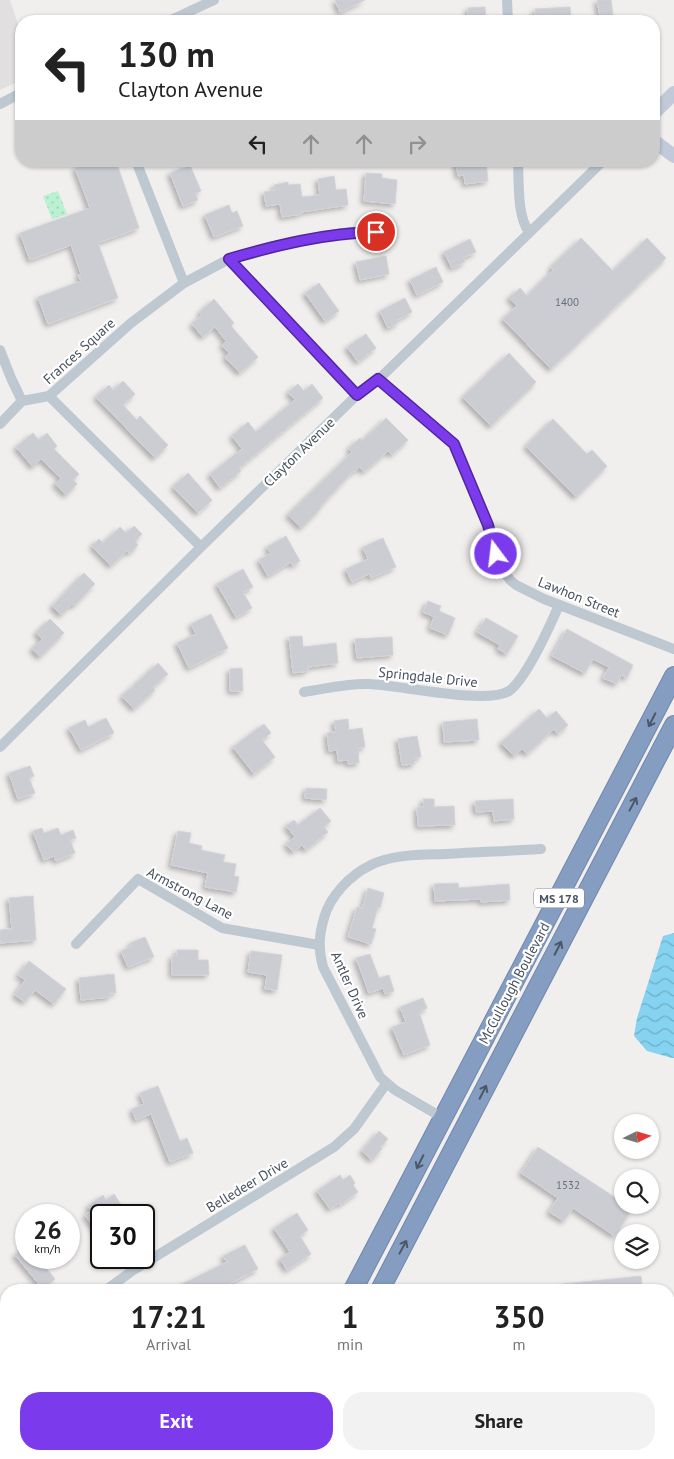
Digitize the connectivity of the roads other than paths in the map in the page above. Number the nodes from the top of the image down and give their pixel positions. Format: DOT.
graph roads {
  1 [pos="214,0"];
  2 [pos="507,0"];
  3 [pos="183,15"];
  4 [pos="508,15"];
  5 [pos="674,93"];
  6 [pos="15,96"];
  7 [pos="0,104"];
  8 [pos="660,107"];
  9 [pos="660,146"];
  10 [pos="674,156"];
  11 [pos="138,167"];
  12 [pos="518,167"];
  13 [pos="597,167"];
  14 [pos="376,232"];
  15 [pos="529,232"];
  16 [pos="229,259"];
  17 [pos="184,282"];
  18 [pos="0,350"];
  19 [pos="378,379"];
  20 [pos="357,395"];
  21 [pos="49,396"];
  22 [pos="22,401"];
  23 [pos="0,424"];
  24 [pos="201,547"];
  25 [pos="559,606"];
  26 [pos="674,650"];
  27 [pos="674,676"];
  28 [pos="304,692"];
  29 [pos="674,725"];
  30 [pos="0,747"];
  31 [pos="542,849"];
  32 [pos="583,851"];
  33 [pos="602,864"];
  34 [pos="76,944"];
  35 [pos="319,945"];
  36 [pos="494,1020"];
  37 [pos="386,1084"];
  38 [pos="443,1118"];
  39 [pos="460,1135"];
  40 [pos="416,1221"];
  41 [pos="114,1284"];
  42 [pos="357,1284"];
  43 [pos="383,1284"];
  1 -- 3 [label="street"];
  2 -- 4 [label="street"];
  5 -- 8 [label="street"];
  6 -- 7 [label="street"];
  9 -- 10 [label="street"];
  11 -- 17 [label="street"];
  12 -- 15 [label="street"];
  13 -- 15 [label="street, Clayton Avenue"];
  14 -- 16 [label="street, Frances Square"];
  15 -- 19 [label="street, Clayton Avenue"];
  16 -- 17 [label="street, Frances Square"];
  16 -- 20 [label="street"];
  17 -- 21 [label="street, Frances Square"];
  18 -- 22 [label="street"];
  19 -- 20 [label="street, Clayton Avenue"];
  19 -- 25 [label="street, Lawhon Street"];
  20 -- 24 [label="street, Clayton Avenue"];
  21 -- 22 [label="street"];
  21 -- 24 [label="street, Frances Square"];
  22 -- 23 [label="street"];
  24 -- 30 [label="street, Clayton Avenue"];
  25 -- 26 [label="street, Lawhon Street"];
  25 -- 28 [label="street, Springdale Drive"];
  27 -- 32 [label="highway, McCullough Boulevard / MS 178, one-way"];
  33 -- 29 [label="highway, McCullough Boulevard / MS 178, one-way"];
  31 -- 35 [label="street, Antler Drive"];
  32 -- 33 [label="highway"];
  32 -- 36 [label="highway, McCullough Boulevard / MS 178"];
  39 -- 33 [label="highway, McCullough Boulevard / MS 178, one-way"];
  34 -- 35 [label="street, Armstrong Lane"];
  35 -- 37 [label="street, Antler Drive"];
  36 -- 38 [label="highway, McCullough Boulevard / MS 178"];
  36 -- 39 [label="highway"];
  37 -- 38 [label="street, Antler Drive"];
  37 -- 41 [label="street, Belledeer Drive"];
  38 -- 40 [label="highway"];
  38 -- 42 [label="highway, McCullough Boulevard / MS 178, one-way"];
  39 -- 40 [label="highway, McCullough Boulevard / MS 178"];
  43 -- 40 [label="highway, McCullough Boulevard / MS 178, one-way"];
}
